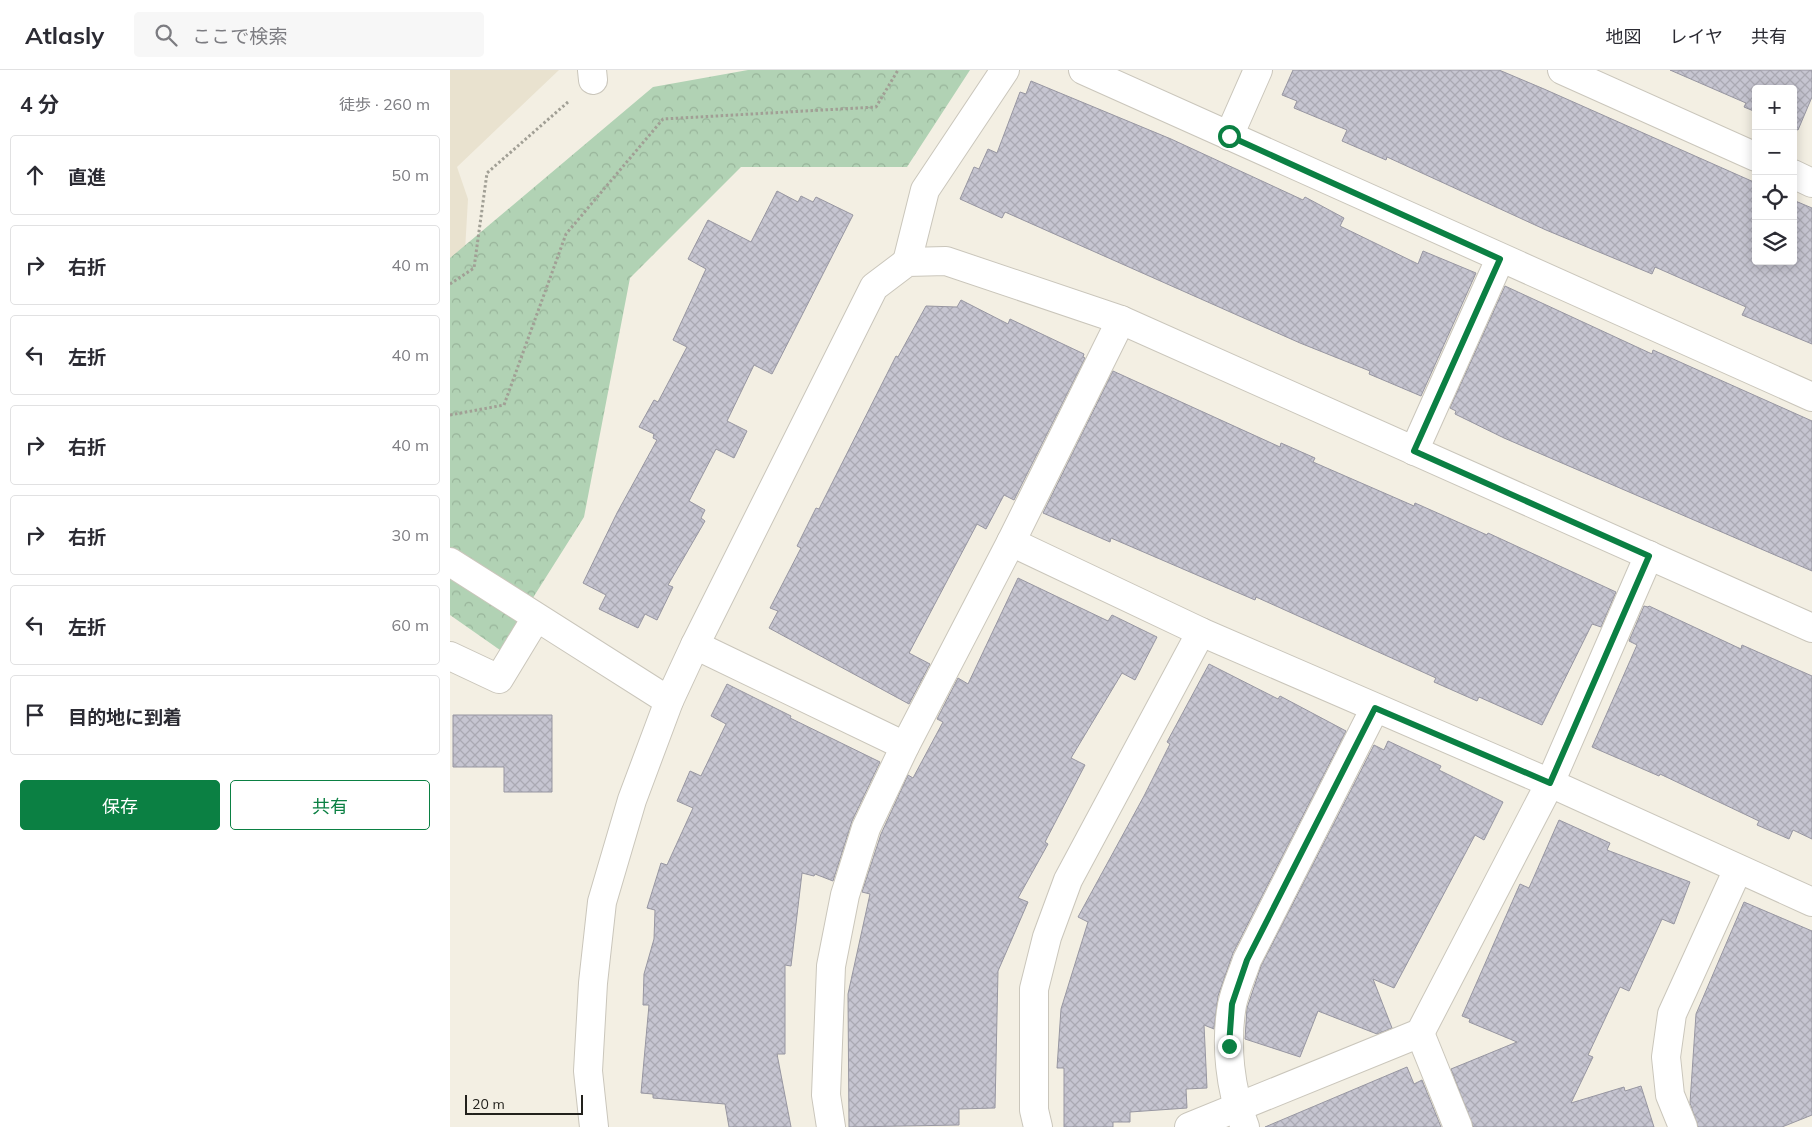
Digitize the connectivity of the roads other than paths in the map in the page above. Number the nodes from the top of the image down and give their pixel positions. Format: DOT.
graph roads {
  1 [pos="1005,70"];
  2 [pos="1083,70"];
  3 [pos="1258,70"];
  4 [pos="1562,70"];
  5 [pos="1229,136"];
  6 [pos="1752,155"];
  7 [pos="1795,175"];
  8 [pos="1812,183"];
  9 [pos="1500,259"];
  10 [pos="907,262"];
  11 [pos="1121,320"];
  12 [pos="1812,397"];
  13 [pos="1414,451"];
  14 [pos="1011,542"];
  15 [pos="1649,556"];
  16 [pos="450,562"];
  17 [pos="536,618"];
  18 [pos="1812,628"];
  19 [pos="1201,632"];
  20 [pos="695,645"];
  21 [pos="450,656"];
  22 [pos="669,701"];
  23 [pos="1375,708"];
  24 [pos="905,746"];
  25 [pos="1550,783"];
  26 [pos="1738,869"];
  27 [pos="1812,902"];
  28 [pos="1420,1033"];
  29 [pos="1242,1118"];
  30 [pos="594,1127"];
  31 [pos="831,1127"];
  32 [pos="1038,1127"];
  33 [pos="1189,1127"];
  34 [pos="1458,1127"];
  35 [pos="1683,1127"];
  1 -- 10 [label="street"];
  2 -- 5 [label="street"];
  3 -- 5 [label="street"];
  4 -- 6 [label="street"];
  5 -- 9 [label="street"];
  7 -- 8 [label="street"];
  9 -- 12 [label="street"];
  9 -- 13 [label="street"];
  10 -- 11 [label="street"];
  10 -- 20 [label="street"];
  11 -- 13 [label="street"];
  11 -- 14 [label="street"];
  13 -- 15 [label="street"];
  14 -- 19 [label="street"];
  14 -- 24 [label="street"];
  15 -- 18 [label="street"];
  15 -- 25 [label="street"];
  16 -- 17 [label="street"];
  17 -- 21 [label="street"];
  17 -- 22 [label="street"];
  19 -- 23 [label="street"];
  19 -- 32 [label="street"];
  20 -- 22 [label="street"];
  20 -- 24 [label="street"];
  22 -- 30 [label="street"];
  23 -- 25 [label="street"];
  23 -- 29 [label="street"];
  24 -- 31 [label="street"];
  25 -- 26 [label="street"];
  25 -- 28 [label="street"];
  26 -- 27 [label="street"];
  26 -- 35 [label="street"];
  28 -- 29 [label="street"];
  28 -- 34 [label="street"];
  29 -- 33 [label="street"];
}
